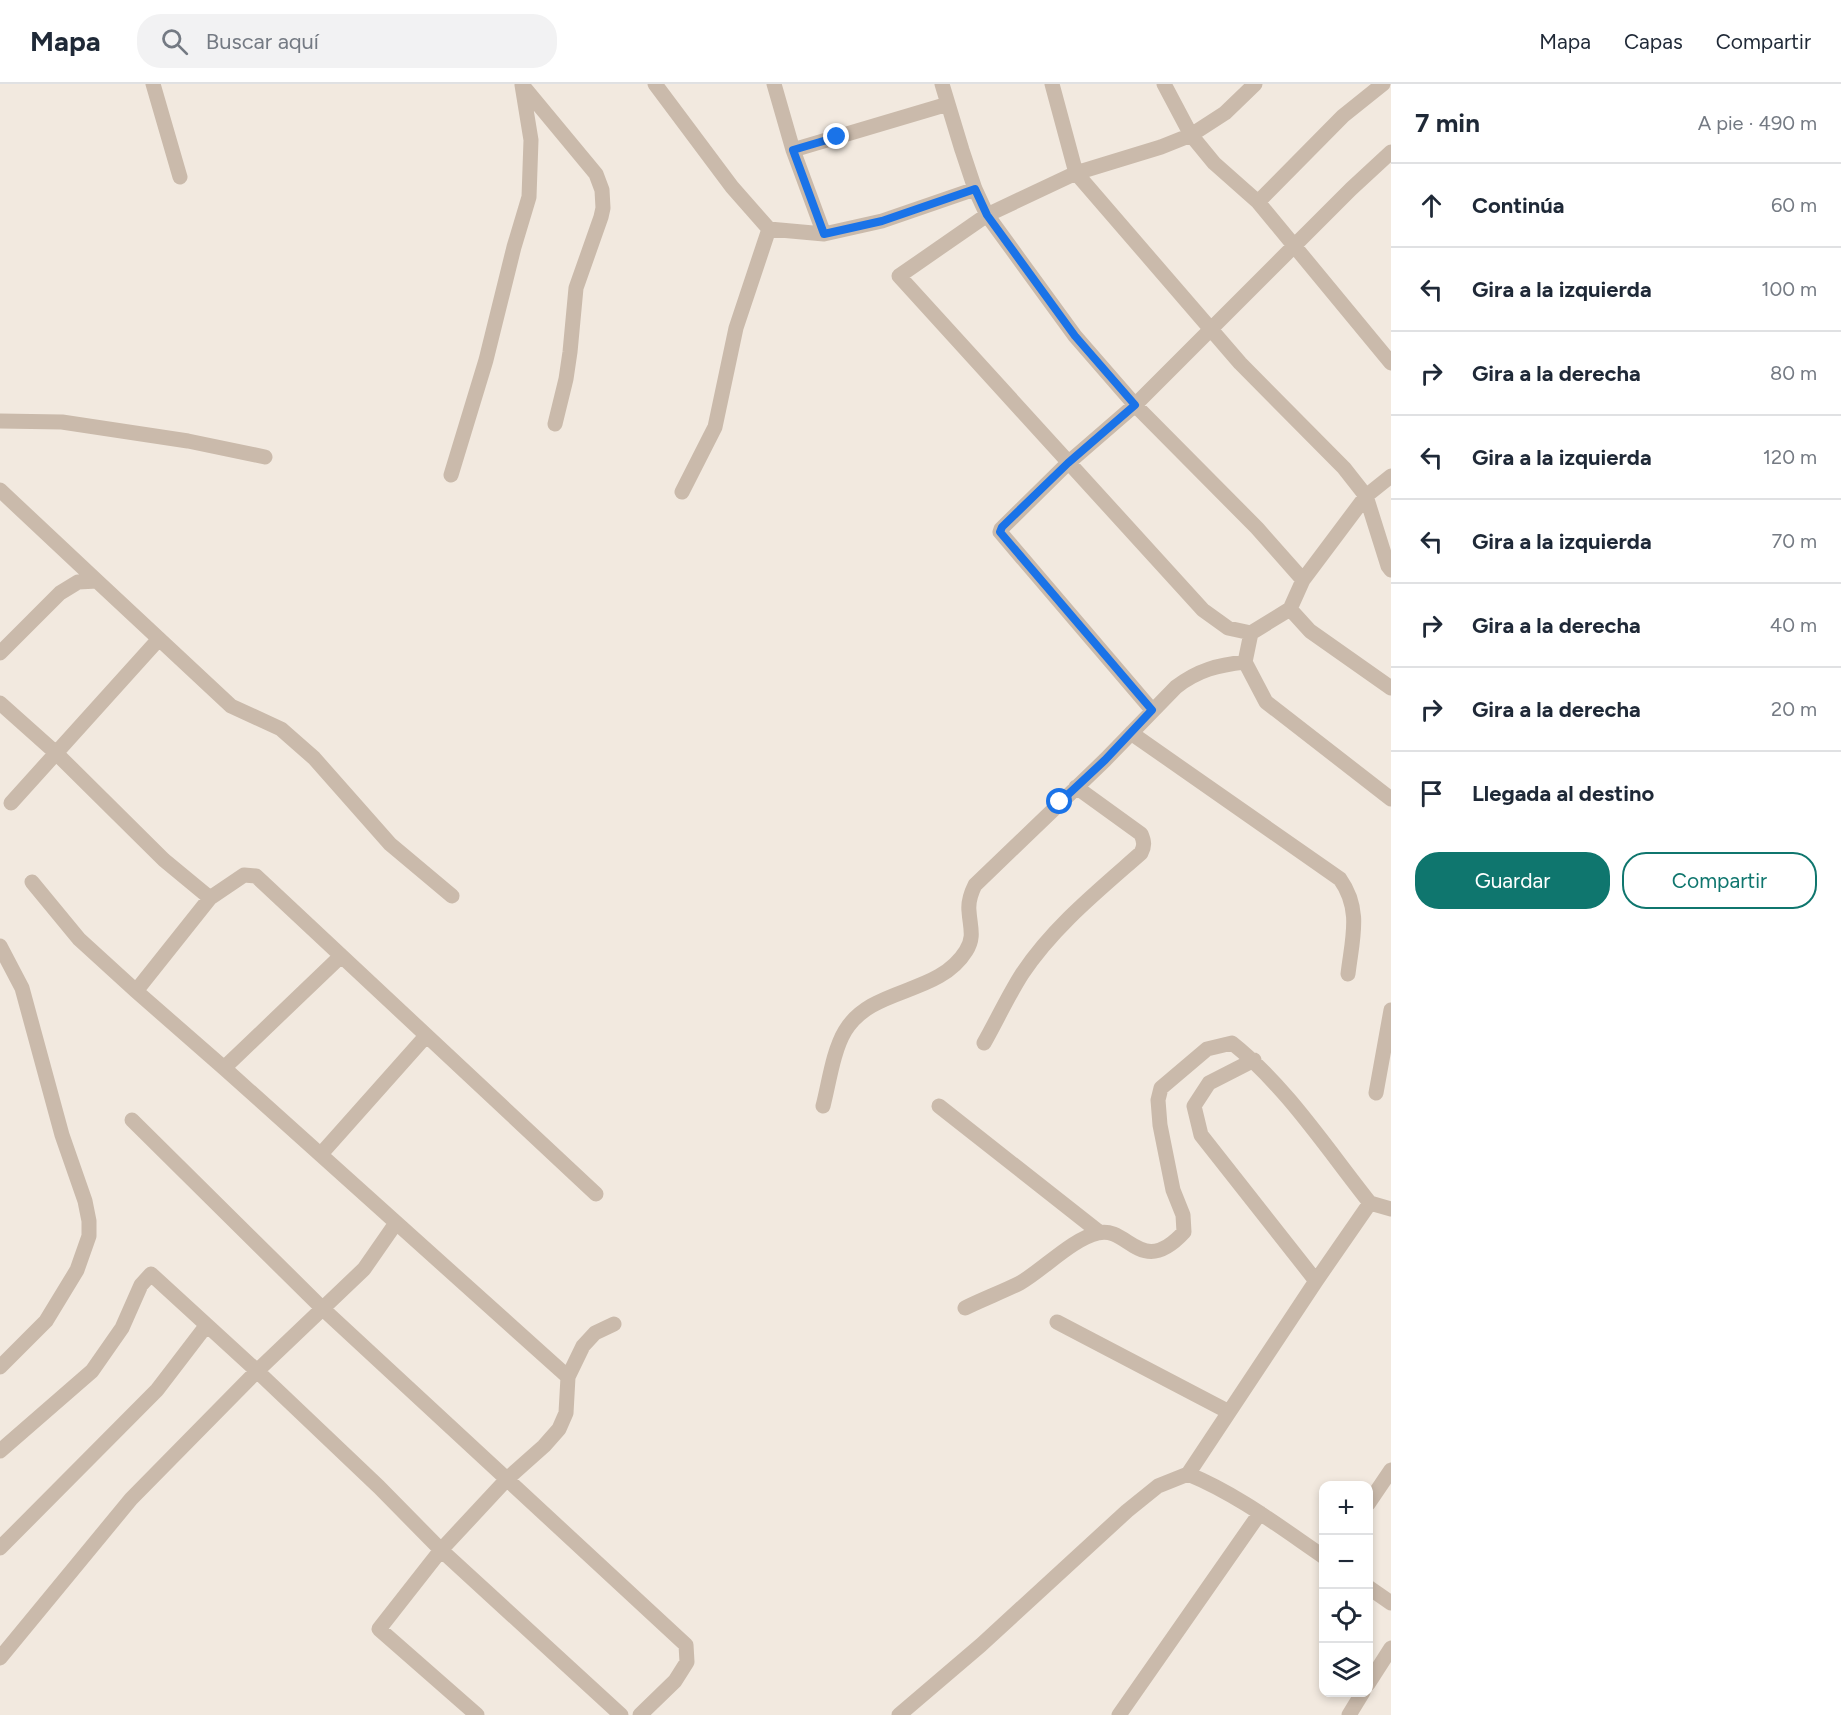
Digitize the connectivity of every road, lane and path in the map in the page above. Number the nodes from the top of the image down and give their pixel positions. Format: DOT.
graph roads {
  1 [pos="153,84"];
  2 [pos="655,84"];
  3 [pos="774,84"];
  4 [pos="942,84"];
  5 [pos="1052,84"];
  6 [pos="1164,84"];
  7 [pos="1255,84"];
  8 [pos="1383,84"];
  9 [pos="521,85"];
  10 [pos="948,104"];
  11 [pos="1191,135"];
  12 [pos="793,150"];
  13 [pos="1391,152"];
  14 [pos="1076,173"];
  15 [pos="180,177"];
  16 [pos="975,189"];
  17 [pos="1258,202"];
  18 [pos="987,215"];
  19 [pos="769,229"];
  20 [pos="824,234"];
  21 [pos="1294,245"];
  22 [pos="1211,329"];
  23 [pos="1391,363"];
  24 [pos="1135,405"];
  25 [pos="0,421"];
  26 [pos="555,424"];
  27 [pos="265,457"];
  28 [pos="1068,463"];
  29 [pos="451,474"];
  30 [pos="1391,476"];
  31 [pos="0,490"];
  32 [pos="682,492"];
  33 [pos="1366,496"];
  34 [pos="6,503"];
  35 [pos="1391,570"];
  36 [pos="1303,580"];
  37 [pos="97,581"];
  38 [pos="1290,609"];
  39 [pos="1251,633"];
  40 [pos="158,640"];
  41 [pos="0,653"];
  42 [pos="1245,662"];
  43 [pos="1391,688"];
  44 [pos="0,703"];
  45 [pos="1152,710"];
  46 [pos="1131,733"];
  47 [pos="56,753"];
  48 [pos="1076,787"];
  49 [pos="1391,799"];
  50 [pos="11,803"];
  51 [pos="32,882"];
  52 [pos="452,896"];
  53 [pos="210,898"];
  54 [pos="0,946"];
  55 [pos="341,956"];
  56 [pos="1348,974"];
  57 [pos="136,991"];
  58 [pos="1391,1010"];
  59 [pos="426,1036"];
  60 [pos="984,1043"];
  61 [pos="1254,1060"];
  62 [pos="224,1068"];
  63 [pos="1376,1094"];
  64 [pos="823,1106"];
  65 [pos="939,1106"];
  66 [pos="132,1120"];
  67 [pos="321,1154"];
  68 [pos="596,1194"];
  69 [pos="1370,1203"];
  70 [pos="1391,1209"];
  71 [pos="396,1222"];
  72 [pos="1099,1232"];
  73 [pos="1316,1281"];
  74 [pos="965,1308"];
  75 [pos="323,1309"];
  76 [pos="1057,1322"];
  77 [pos="614,1324"];
  78 [pos="206,1326"];
  79 [pos="0,1367"];
  80 [pos="257,1371"];
  81 [pos="568,1377"];
  82 [pos="1229,1412"];
  83 [pos="0,1451"];
  84 [pos="1391,1470"];
  85 [pos="1188,1474"];
  86 [pos="507,1479"];
  87 [pos="1373,1497"];
  88 [pos="1260,1513"];
  89 [pos="0,1548"];
  90 [pos="441,1550"];
  91 [pos="1319,1554"];
  92 [pos="1371,1589"];
  93 [pos="1391,1603"];
  94 [pos="1391,1648"];
  95 [pos="0,1658"];
  96 [pos="1373,1676"];
  97 [pos="1360,1697"];
  98 [pos="477,1715"];
  99 [pos="621,1715"];
  100 [pos="640,1715"];
  101 [pos="898,1715"];
  102 [pos="1119,1715"];
  103 [pos="1349,1715"];
  1 -- 15 [label="street"];
  2 -- 19 [label="street"];
  3 -- 12 [label="street"];
  4 -- 10 [label="street"];
  5 -- 14 [label="street"];
  6 -- 11 [label="street"];
  7 -- 11 [label="street"];
  8 -- 17 [label="street"];
  9 -- 26 [label="street"];
  9 -- 29 [label="street"];
  10 -- 12 [label="street"];
  10 -- 16 [label="street"];
  11 -- 14 [label="street"];
  11 -- 17 [label="street"];
  12 -- 20 [label="street"];
  13 -- 21 [label="street"];
  14 -- 18 [label="street"];
  14 -- 22 [label="street"];
  16 -- 18 [label="street"];
  16 -- 20 [label="street"];
  17 -- 21 [label="street"];
  18 -- 24 [label="street"];
  18 -- 28 [label="street"];
  19 -- 20 [label="street"];
  19 -- 32 [label="street"];
  21 -- 22 [label="street"];
  21 -- 23 [label="street"];
  22 -- 24 [label="street"];
  22 -- 33 [label="street"];
  24 -- 28 [label="street"];
  24 -- 36 [label="street"];
  25 -- 27 [label="street"];
  28 -- 39 [label="street"];
  28 -- 45 [label="street"];
  30 -- 33 [label="street"];
  31 -- 34 [label="street"];
  33 -- 35 [label="street"];
  33 -- 36 [label="street"];
  34 -- 37 [label="street"];
  36 -- 38 [label="street"];
  37 -- 40 [label="street"];
  37 -- 41 [label="street"];
  38 -- 39 [label="street"];
  38 -- 43 [label="street"];
  39 -- 42 [label="street"];
  40 -- 47 [label="street"];
  40 -- 52 [label="street"];
  42 -- 45 [label="street"];
  42 -- 49 [label="street"];
  44 -- 47 [label="street"];
  45 -- 46 [label="street"];
  46 -- 48 [label="street"];
  46 -- 56 [label="street"];
  47 -- 50 [label="street"];
  47 -- 53 [label="street"];
  48 -- 60 [label="street"];
  48 -- 64 [label="street"];
  51 -- 57 [label="street"];
  53 -- 55 [label="street"];
  53 -- 57 [label="street"];
  54 -- 79 [label="street"];
  55 -- 59 [label="street"];
  55 -- 62 [label="street"];
  57 -- 62 [label="street"];
  58 -- 63 [label="street"];
  59 -- 67 [label="street"];
  59 -- 68 [label="street"];
  61 -- 69 [label="street"];
  61 -- 72 [label="street"];
  61 -- 73 [label="street"];
  62 -- 67 [label="street"];
  65 -- 72 [label="street"];
  66 -- 75 [label="street"];
  67 -- 71 [label="street"];
  69 -- 70 [label="street"];
  69 -- 73 [label="street"];
  71 -- 75 [label="street"];
  71 -- 81 [label="street"];
  72 -- 74 [label="street"];
  73 -- 82 [label="street"];
  75 -- 80 [label="street"];
  75 -- 86 [label="street"];
  76 -- 82 [label="street"];
  77 -- 81 [label="street"];
  78 -- 80 [label="street"];
  78 -- 83 [label="street"];
  78 -- 89 [label="street"];
  80 -- 90 [label="street"];
  80 -- 95 [label="street"];
  81 -- 86 [label="street"];
  82 -- 85 [label="street"];
  84 -- 87 [label="street"];
  85 -- 88 [label="street"];
  85 -- 101 [label="street"];
  86 -- 90 [label="street"];
  86 -- 100 [label="street"];
  88 -- 91 [label="street"];
  88 -- 102 [label="street"];
  90 -- 98 [label="street"];
  90 -- 99 [label="street"];
  92 -- 93 [label="street"];
  94 -- 96 [label="street"];
  97 -- 103 [label="street"];
}
